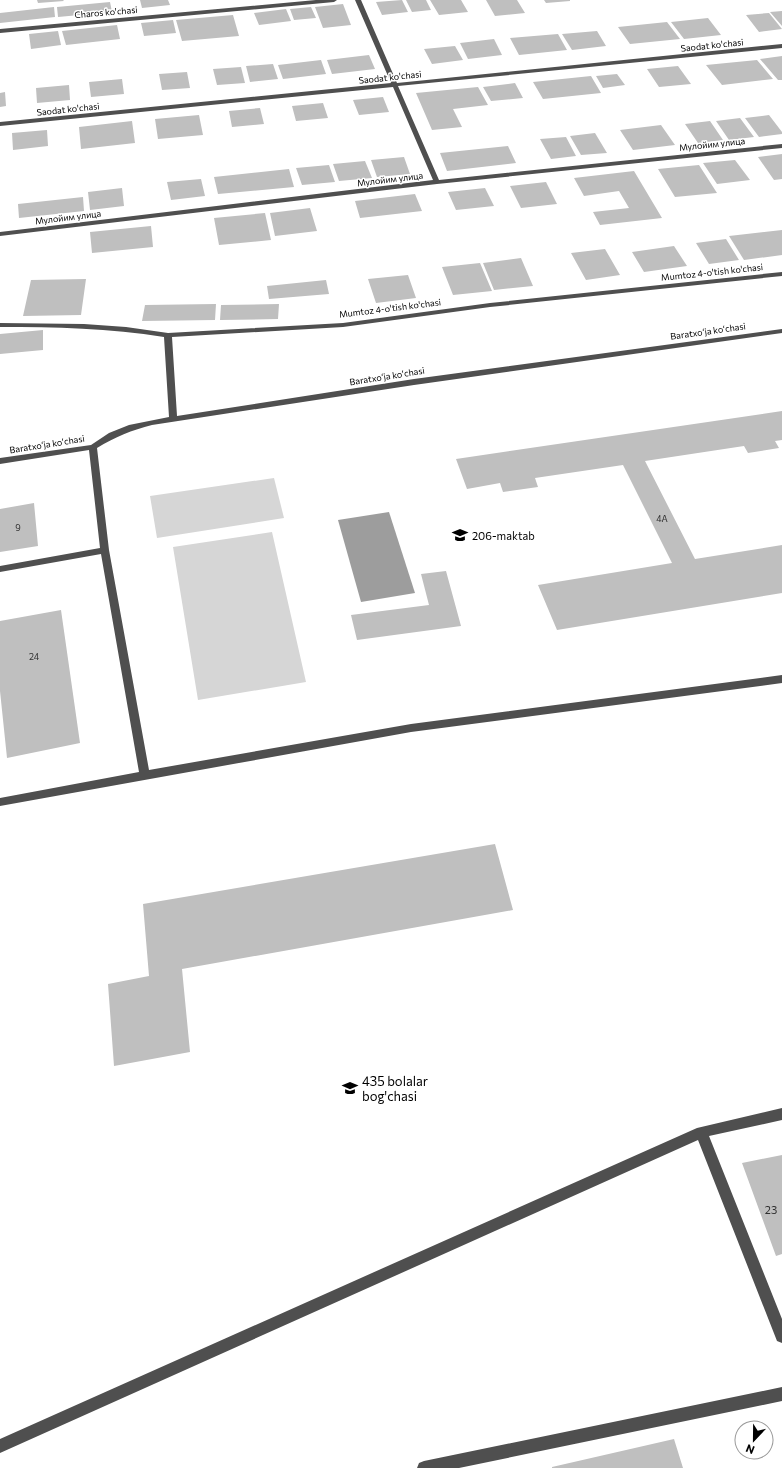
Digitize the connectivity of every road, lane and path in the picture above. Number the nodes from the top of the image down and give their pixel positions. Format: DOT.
graph roads {
  1 [pos="334,0"];
  2 [pos="358,0"];
  3 [pos="0,31"];
  4 [pos="782,46"];
  5 [pos="396,86"];
  6 [pos="0,124"];
  7 [pos="782,146"];
  8 [pos="437,182"];
  9 [pos="0,234"];
  10 [pos="782,274"];
  11 [pos="0,325"];
  12 [pos="782,331"];
  13 [pos="168,335"];
  14 [pos="173,419"];
  15 [pos="93,447"];
  16 [pos="0,461"];
  17 [pos="106,550"];
  18 [pos="0,569"];
  19 [pos="782,679"];
  20 [pos="145,775"];
  21 [pos="0,802"];
  22 [pos="782,1114"];
  23 [pos="701,1132"];
  24 [pos="782,1336"];
  25 [pos="782,1394"];
  26 [pos="0,1446"];
  27 [pos="424,1468"];
  1 -- 3 [label="street, Charos ko'chasi"];
  2 -- 5 [label="street"];
  4 -- 5 [label="street, Saodat ko'chasi"];
  5 -- 6 [label="street, Saodat ko'chasi"];
  5 -- 8 [label="street"];
  7 -- 8 [label="street, Мулойим улица"];
  8 -- 9 [label="street, Мулойим улица"];
  10 -- 13 [label="street, Mumtoz 4-o'tish ko'chasi"];
  11 -- 13 [label="street, Mumtoz 4-o'tish ko'chasi"];
  12 -- 14 [label="street, Baratxoʻja koʻchasi"];
  13 -- 14 [label="street"];
  14 -- 15 [label="street, Baratxoʻja koʻchasi"];
  15 -- 16 [label="street, Baratxoʻja koʻchasi"];
  15 -- 17 [label="street"];
  17 -- 18 [label="street"];
  17 -- 20 [label="street"];
  19 -- 20 [label="street"];
  20 -- 21 [label="street"];
  22 -- 23 [label="street"];
  23 -- 24 [label="street"];
  23 -- 26 [label="street"];
  25 -- 27 [label="street"];
}
